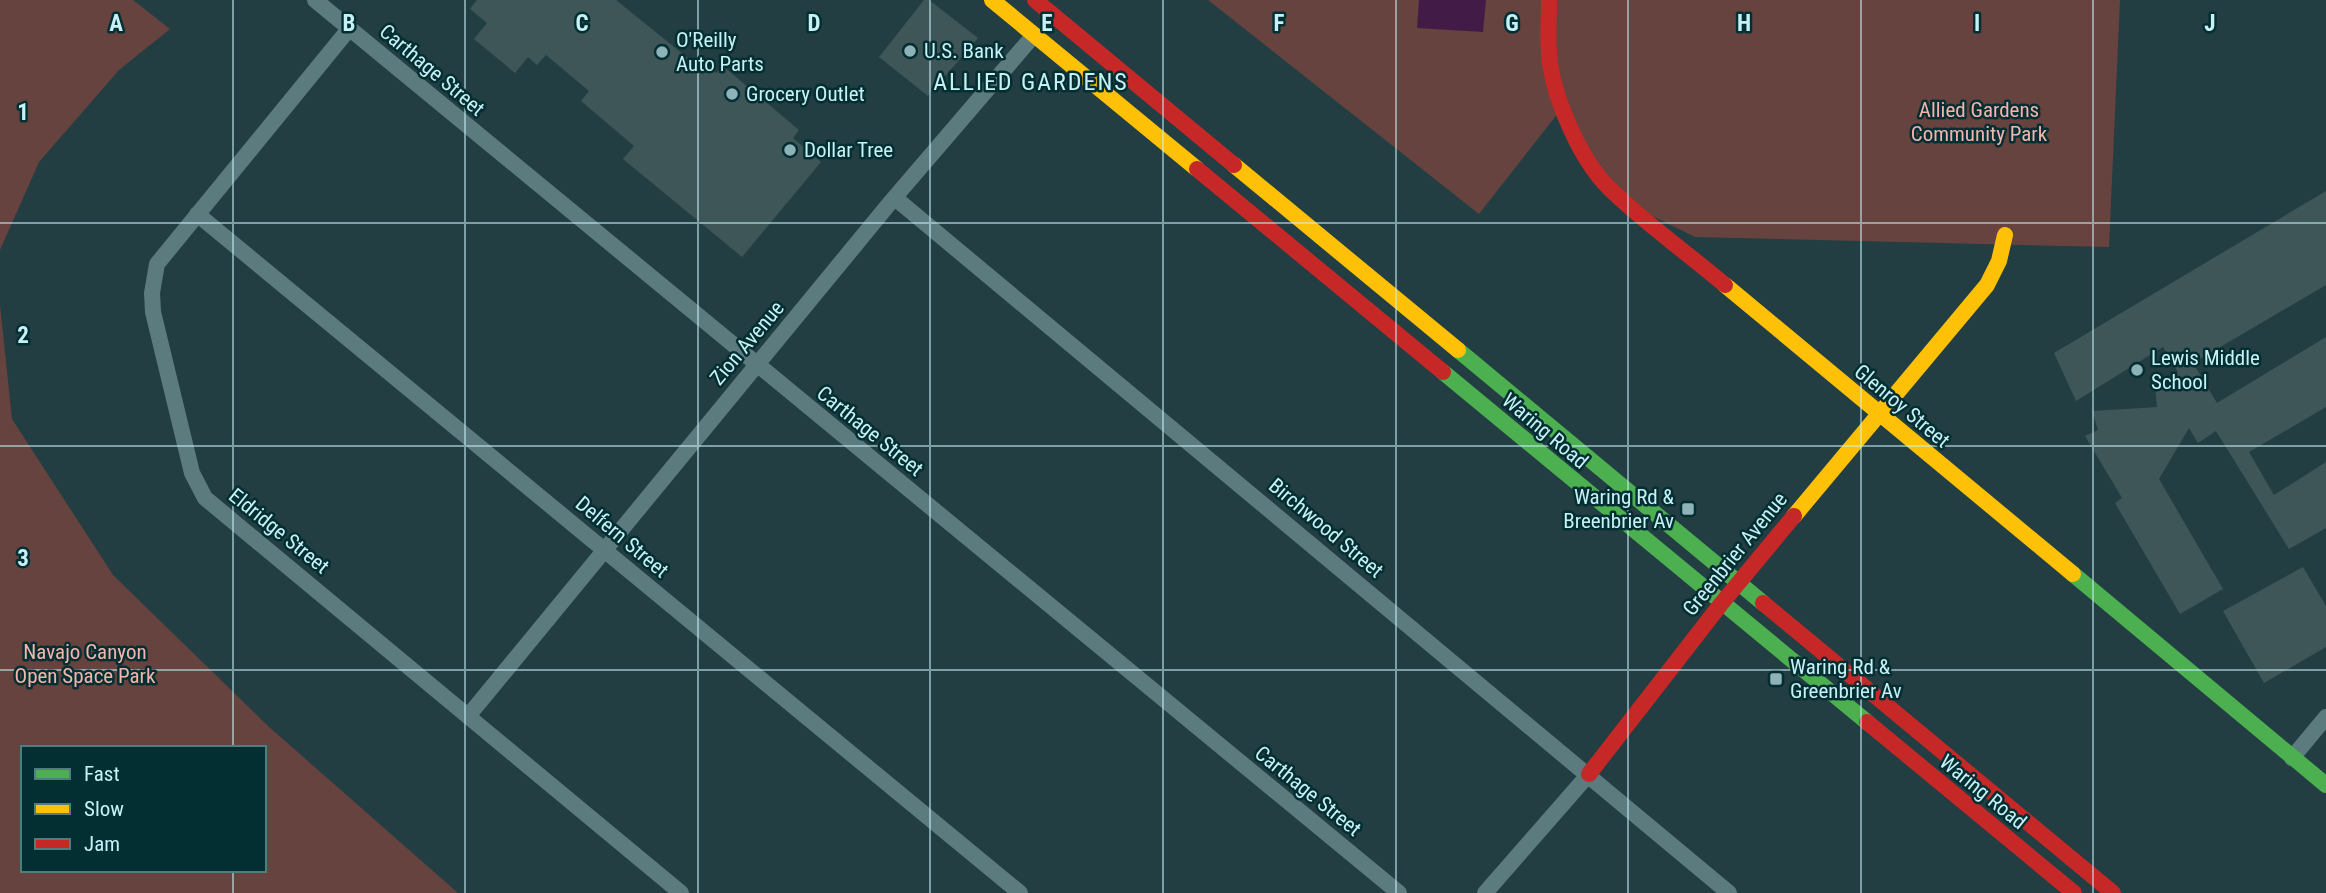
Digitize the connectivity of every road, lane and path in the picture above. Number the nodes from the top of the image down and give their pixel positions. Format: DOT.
graph roads {
  1 [pos="315,0"];
  2 [pos="992,0"];
  3 [pos="1035,0"];
  4 [pos="1549,0"];
  5 [pos="1056,7"];
  6 [pos="349,29"];
  7 [pos="1034,35"];
  8 [pos="895,198"];
  9 [pos="197,214"];
  10 [pos="2005,236"];
  11 [pos="756,365"];
  12 [pos="1879,414"];
  13 [pos="605,551"];
  14 [pos="1738,583"];
  15 [pos="1720,604"];
  16 [pos="468,715"];
  17 [pos="2326,717"];
  18 [pos="2292,758"];
  19 [pos="1589,774"];
  20 [pos="2326,785"];
  21 [pos="681,893"];
  22 [pos="1020,893"];
  23 [pos="1399,893"];
  24 [pos="1485,893"];
  25 [pos="1729,893"];
  26 [pos="2074,893"];
  27 [pos="2113,893"];
  1 -- 6 [label="street, Carthage Street"];
  2 -- 7 [label="main road, Waring Road"];
  3 -- 5 [label="main road, Waring Road"];
  4 -- 12 [label="main road, Glenroy Street"];
  5 -- 7 [label="main road, Zion Avenue"];
  5 -- 14 [label="main road, Waring Road"];
  6 -- 9 [label="street, Eldridge Street"];
  6 -- 11 [label="street, Carthage Street"];
  7 -- 8 [label="street, Zion Avenue"];
  7 -- 15 [label="main road, Waring Road"];
  8 -- 11 [label="street, Zion Avenue"];
  8 -- 19 [label="street, Birchwood Street"];
  9 -- 13 [label="street, Delfern Street"];
  9 -- 16 [label="street, Eldridge Street"];
  10 -- 12 [label="main road, Greenbrier Avenue"];
  11 -- 13 [label="street, Zion Avenue"];
  11 -- 23 [label="street, Carthage Street"];
  12 -- 14 [label="main road, Greenbrier Avenue"];
  12 -- 18 [label="main road, Glenroy Street"];
  13 -- 16 [label="street, Zion Avenue"];
  13 -- 22 [label="street, Delfern Street"];
  14 -- 15 [label="main road, Greenbrier Avenue"];
  14 -- 27 [label="main road, Waring Road"];
  15 -- 19 [label="main road, Greenbrier Avenue"];
  15 -- 26 [label="main road, Waring Road"];
  16 -- 21 [label="street, Eldridge Street"];
  17 -- 18 [label="street"];
  18 -- 20 [label="main road, Glenroy Street"];
  19 -- 24 [label="street, Greenbrier Avenue"];
  19 -- 25 [label="street, Birchwood Street"];
}
